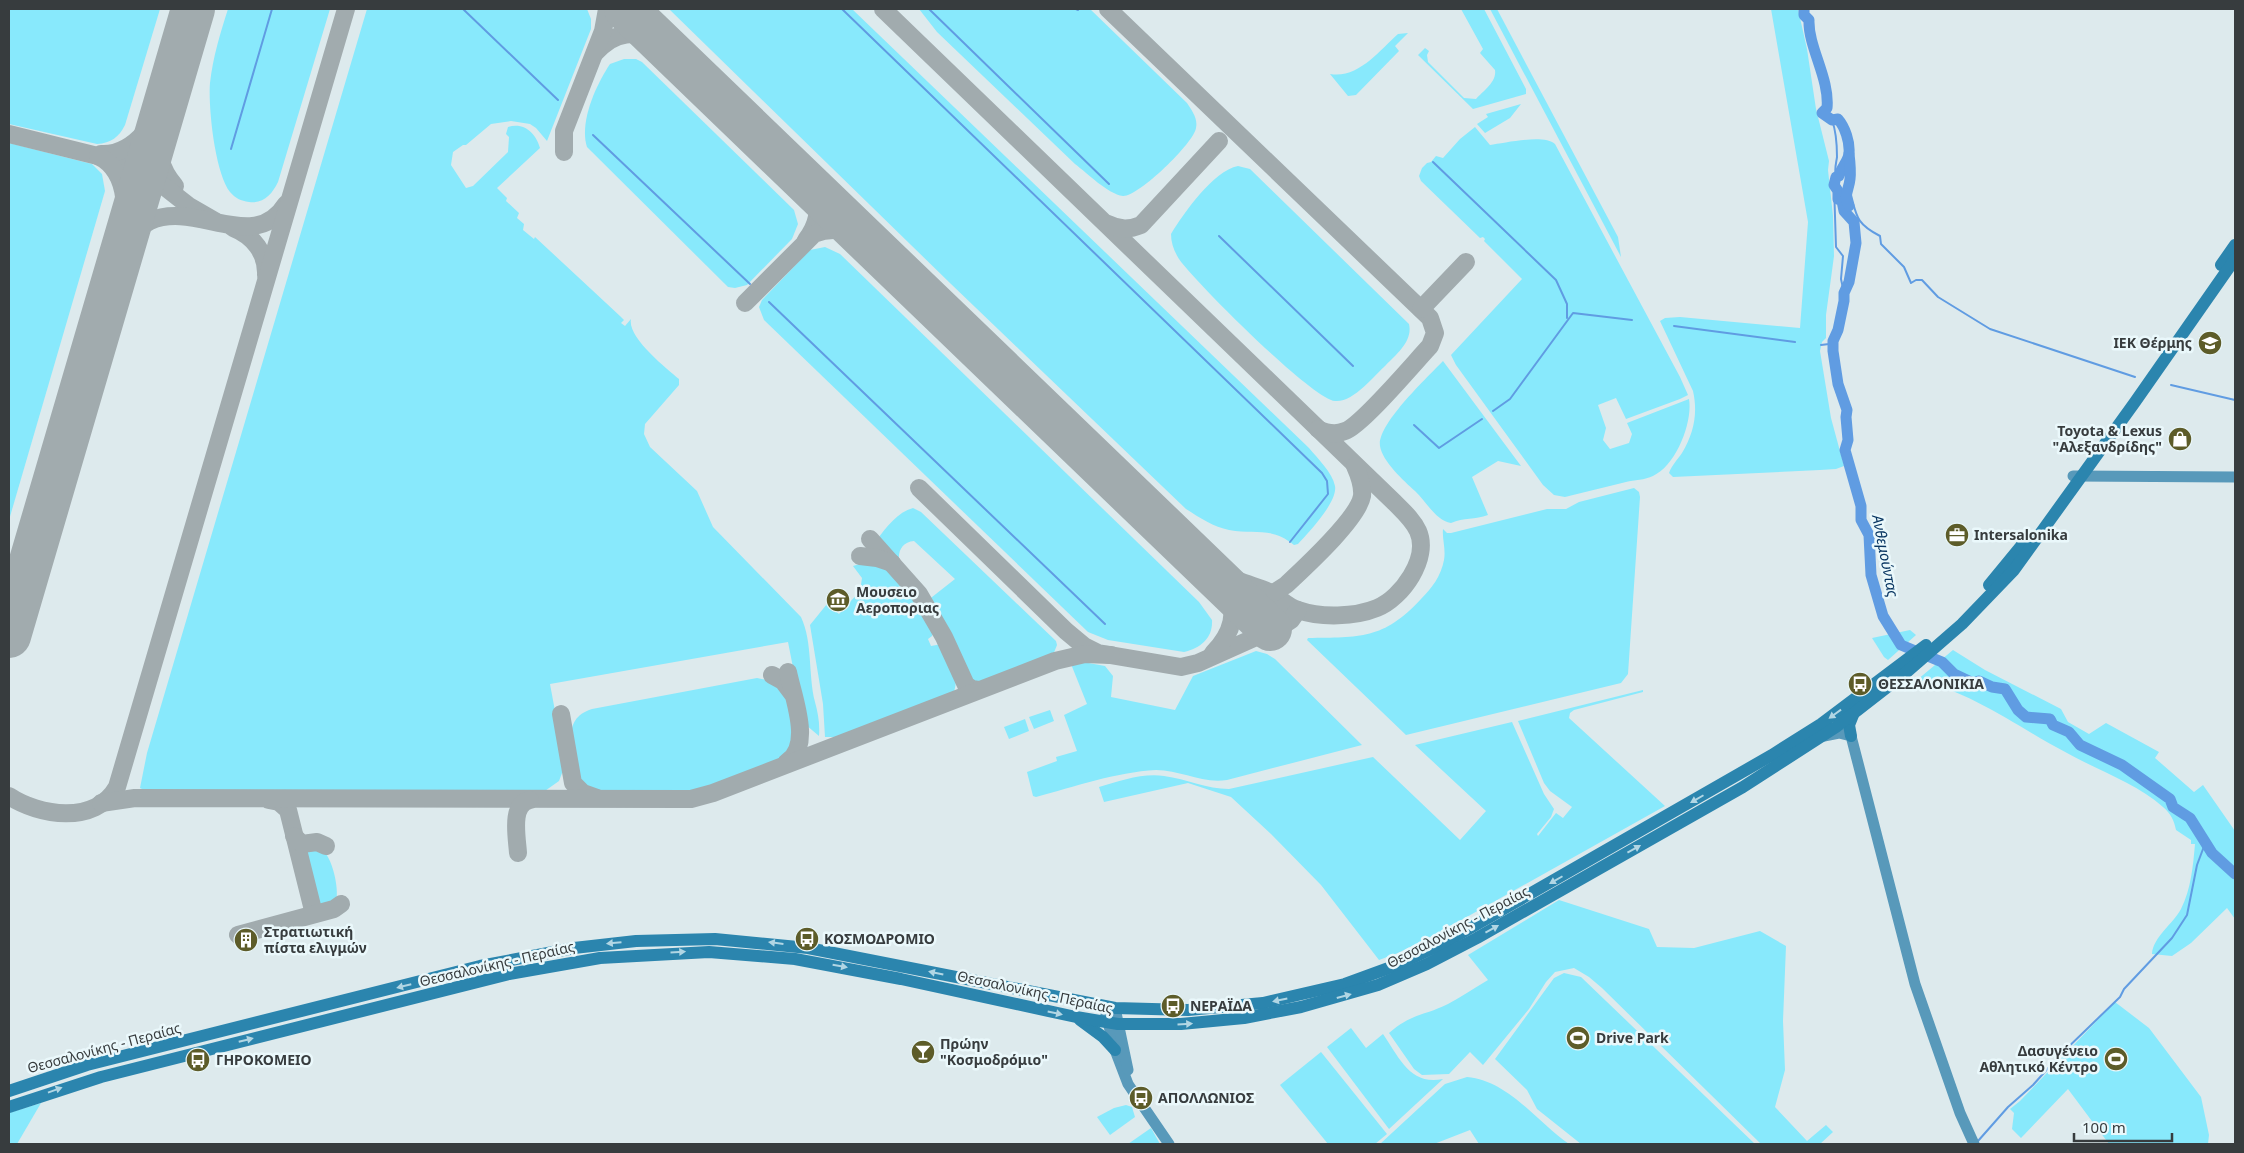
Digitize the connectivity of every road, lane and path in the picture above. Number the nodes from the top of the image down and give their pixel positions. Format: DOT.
graph roads {
  1 [pos="2235,245"];
  2 [pos="2235,258"];
  3 [pos="2153,371"];
  4 [pos="2078,476"];
  5 [pos="2235,477"];
  6 [pos="1905,668"];
  7 [pos="1853,715"];
  8 [pos="1850,736"];
  9 [pos="1822,737"];
  10 [pos="1109,1007"];
  11 [pos="1076,1017"];
  12 [pos="1114,1023"];
  13 [pos="1115,1050"];
  14 [pos="9,1091"];
  15 [pos="1133,1091"];
  16 [pos="9,1107"];
  17 [pos="1169,1144"];
  18 [pos="1974,1144"];
  1 -- 3 [label="main road, Θεσσαλονίκης - Περαίας"];
  2 -- 3 [label="main road, Θεσσαλονίκης - Περαίας"];
  3 -- 4 [label="main road, Θεσσαλονίκης - Περαίας"];
  4 -- 5 [label="street"];
  4 -- 6 [label="main road, Θεσσαλονίκης - Περαίας"];
  6 -- 7 [label="main road, Θεσσαλονίκης - Περαίας"];
  6 -- 10 [label="main road, Θεσσαλονίκης - Περαίας, one-way"];
  7 -- 8 [label="main road"];
  7 -- 9 [label="main road, Θεσσαλονίκης - Περαίας"];
  8 -- 9 [label="street"];
  8 -- 18 [label="street"];
  12 -- 9 [label="main road, Θεσσαλονίκης - Περαίας, one-way"];
  10 -- 12 [label="street"];
  10 -- 14 [label="main road, Θεσσαλονίκης - Περαίας, one-way"];
  11 -- 12 [label="main road, Θεσσαλονίκης - Περαίας"];
  11 -- 13 [label="main road"];
  16 -- 11 [label="main road, Θεσσαλονίκης - Περαίας, one-way"];
  12 -- 13 [label="street"];
  12 -- 15 [label="street"];
  13 -- 15 [label="street"];
  15 -- 17 [label="street"];
}
